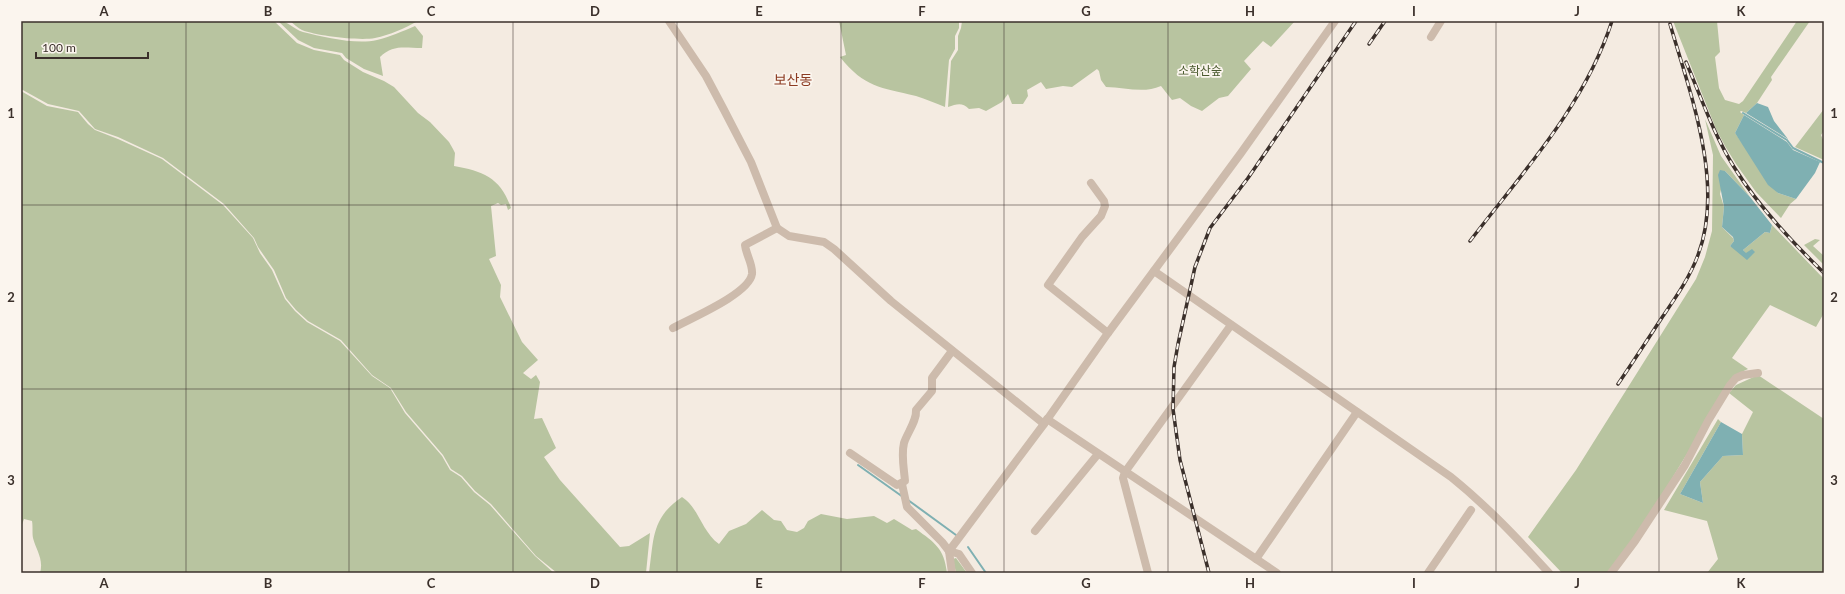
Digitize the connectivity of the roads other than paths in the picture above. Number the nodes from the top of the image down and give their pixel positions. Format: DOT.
graph roads {
  1 [pos="669,21"];
  2 [pos="1335,21"];
  3 [pos="1441,21"];
  4 [pos="1431,37"];
  5 [pos="1091,183"];
  6 [pos="776,228"];
  7 [pos="1154,271"];
  8 [pos="1231,325"];
  9 [pos="673,328"];
  10 [pos="1108,333"];
  11 [pos="952,351"];
  12 [pos="1758,372"];
  13 [pos="1357,412"];
  14 [pos="1046,422"];
  15 [pos="850,453"];
  16 [pos="1098,454"];
  17 [pos="1125,472"];
  18 [pos="902,484"];
  19 [pos="1471,510"];
  20 [pos="1035,531"];
  21 [pos="949,552"];
  22 [pos="1256,559"];
  23 [pos="952,573"];
  24 [pos="972,573"];
  25 [pos="1148,573"];
  26 [pos="1277,573"];
  27 [pos="1428,573"];
  28 [pos="1549,573"];
  29 [pos="1612,573"];
  1 -- 6 [label="street"];
  2 -- 7 [label="street"];
  3 -- 4 [label="street"];
  5 -- 10 [label="street"];
  6 -- 9 [label="street"];
  6 -- 11 [label="street"];
  7 -- 8 [label="street"];
  7 -- 10 [label="street"];
  8 -- 13 [label="street"];
  8 -- 17 [label="street"];
  10 -- 14 [label="street"];
  11 -- 14 [label="street"];
  11 -- 18 [label="street"];
  12 -- 29 [label="street"];
  13 -- 22 [label="street"];
  13 -- 28 [label="street"];
  14 -- 16 [label="street"];
  14 -- 21 [label="street"];
  15 -- 18 [label="street"];
  16 -- 17 [label="street"];
  16 -- 20 [label="street"];
  17 -- 22 [label="street"];
  17 -- 25 [label="street"];
  18 -- 21 [label="street"];
  19 -- 27 [label="street"];
  21 -- 23 [label="street"];
  21 -- 24 [label="street"];
  22 -- 26 [label="street"];
}
